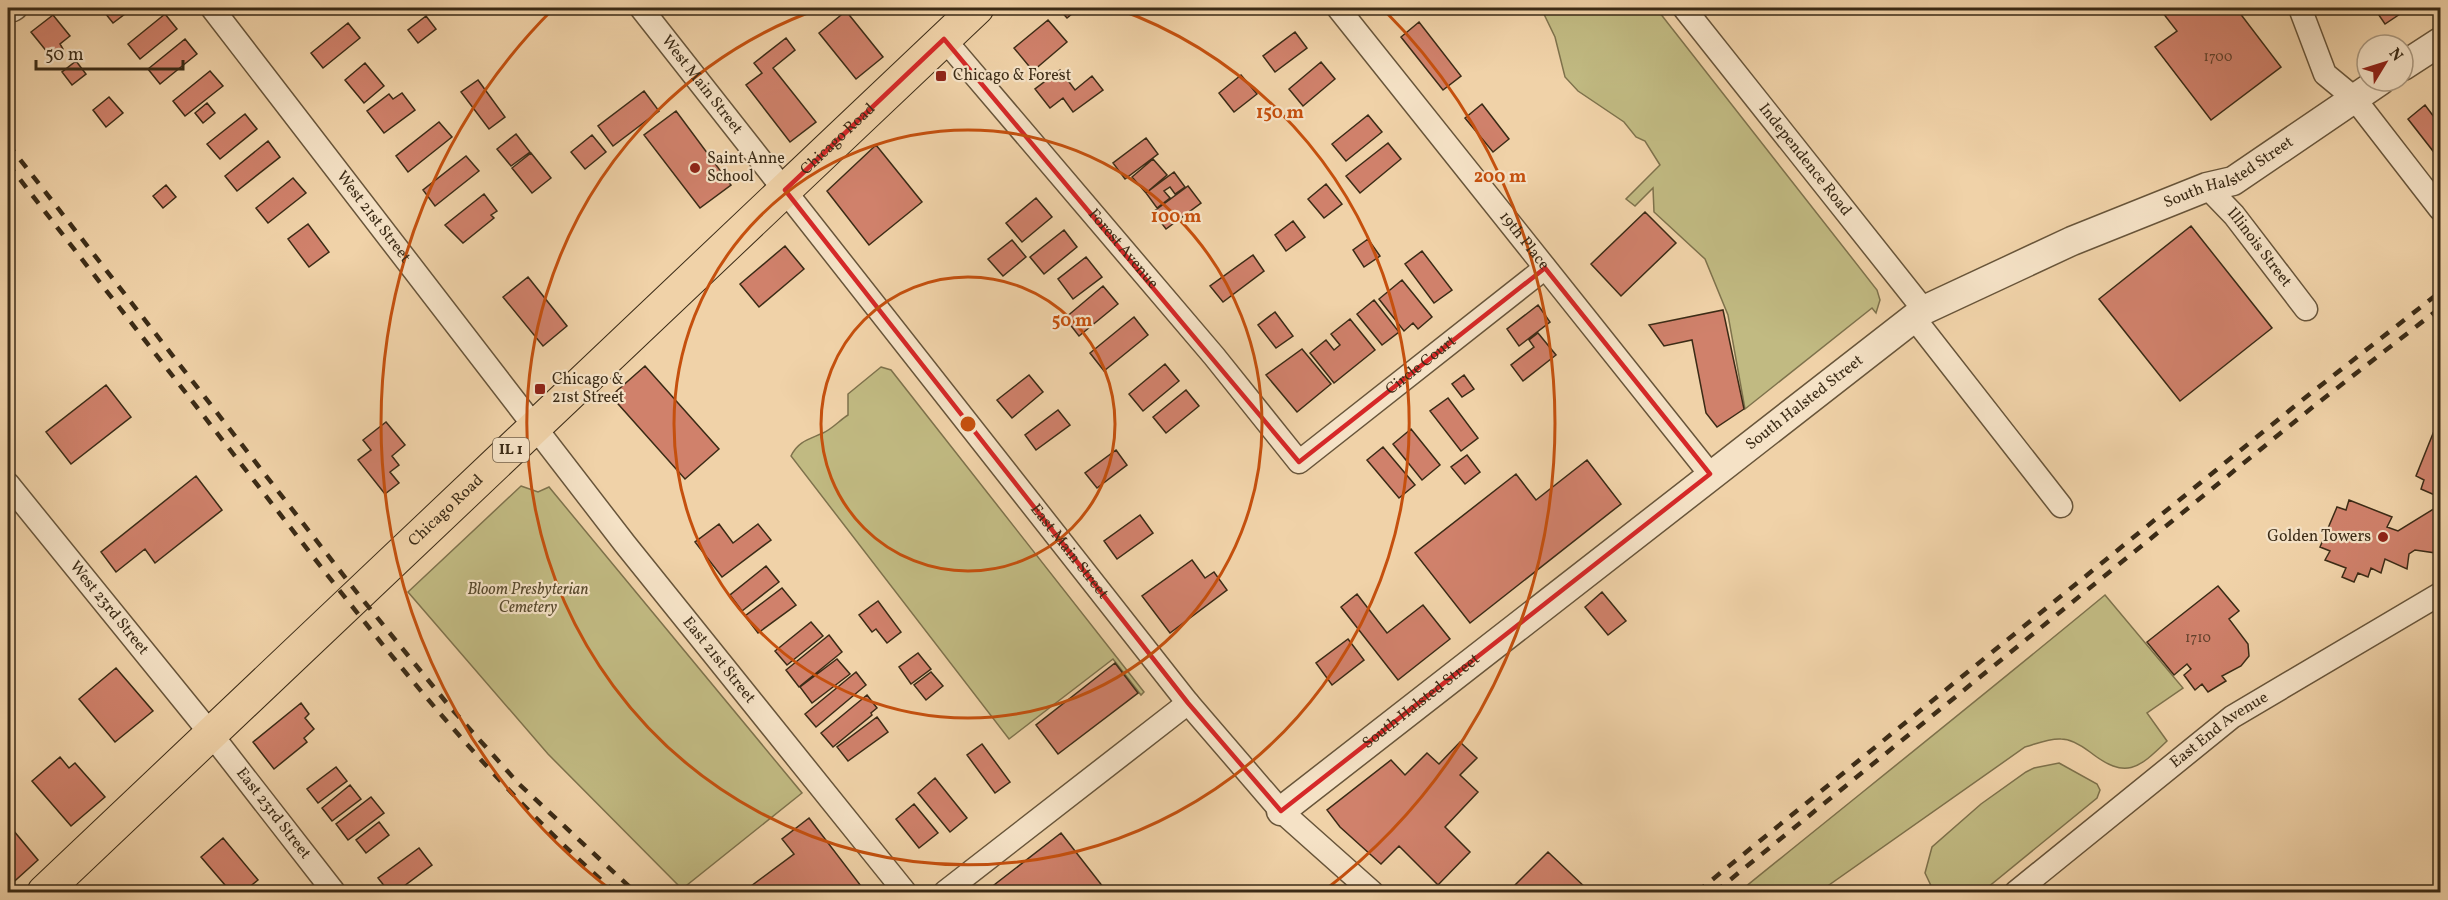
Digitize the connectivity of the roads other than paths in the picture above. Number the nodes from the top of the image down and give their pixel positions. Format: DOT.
graph roads {
  1 [pos="212,8"];
  2 [pos="641,8"];
  3 [pos="977,8"];
  4 [pos="1338,8"];
  5 [pos="1684,8"];
  6 [pos="2300,8"];
  7 [pos="944,39"];
  8 [pos="2440,42"];
  9 [pos="2415,58"];
  10 [pos="2362,93"];
  11 [pos="2354,98"];
  12 [pos="2206,187"];
  13 [pos="785,190"];
  14 [pos="2440,209"];
  15 [pos="1545,268"];
  16 [pos="2306,309"];
  17 [pos="1919,314"];
  18 [pos="534,428"];
  19 [pos="1299,462"];
  20 [pos="1710,474"];
  21 [pos="8,484"];
  22 [pos="2061,506"];
  23 [pos="2440,594"];
  24 [pos="1188,703"];
  25 [pos="211,734"];
  26 [pos="1281,811"];
  27 [pos="44,892"];
  28 [pos="334,892"];
  29 [pos="905,892"];
  30 [pos="945,892"];
  31 [pos="1372,892"];
  32 [pos="2016,892"];
  1 -- 18 [label="street, West 21st Street"];
  2 -- 13 [label="street, West Main Street"];
  3 -- 7 [label="main road, Chicago Road / IL 1"];
  4 -- 15 [label="street, 19th Place"];
  5 -- 17 [label="street, Independence Road"];
  6 -- 11 [label="street"];
  7 -- 13 [label="main road, Chicago Road / IL 1"];
  7 -- 19 [label="street, Forest Avenue"];
  8 -- 9 [label="street"];
  10 -- 11 [label="street, South Halsted Street"];
  11 -- 12 [label="street, South Halsted Street"];
  11 -- 14 [label="street"];
  12 -- 16 [label="street, Illinois Street"];
  12 -- 17 [label="street, South Halsted Street"];
  13 -- 18 [label="main road, Chicago Road / IL 1"];
  13 -- 24 [label="street, East Main Street"];
  15 -- 19 [label="street, Circle Court"];
  15 -- 20 [label="street, 19th Place"];
  17 -- 20 [label="street, South Halsted Street"];
  17 -- 22 [label="street, Independence Road"];
  18 -- 25 [label="main road, Chicago Road / IL 1"];
  18 -- 29 [label="street, East 21st Street"];
  20 -- 26 [label="street, South Halsted Street"];
  21 -- 25 [label="street, West 23rd Street"];
  23 -- 32 [label="street, East End Avenue"];
  24 -- 26 [label="street, East Main Street"];
  24 -- 30 [label="street"];
  25 -- 27 [label="main road, Chicago Road / IL 1"];
  25 -- 28 [label="street, East 23rd Street"];
  26 -- 31 [label="street, East Main Street"];
}
